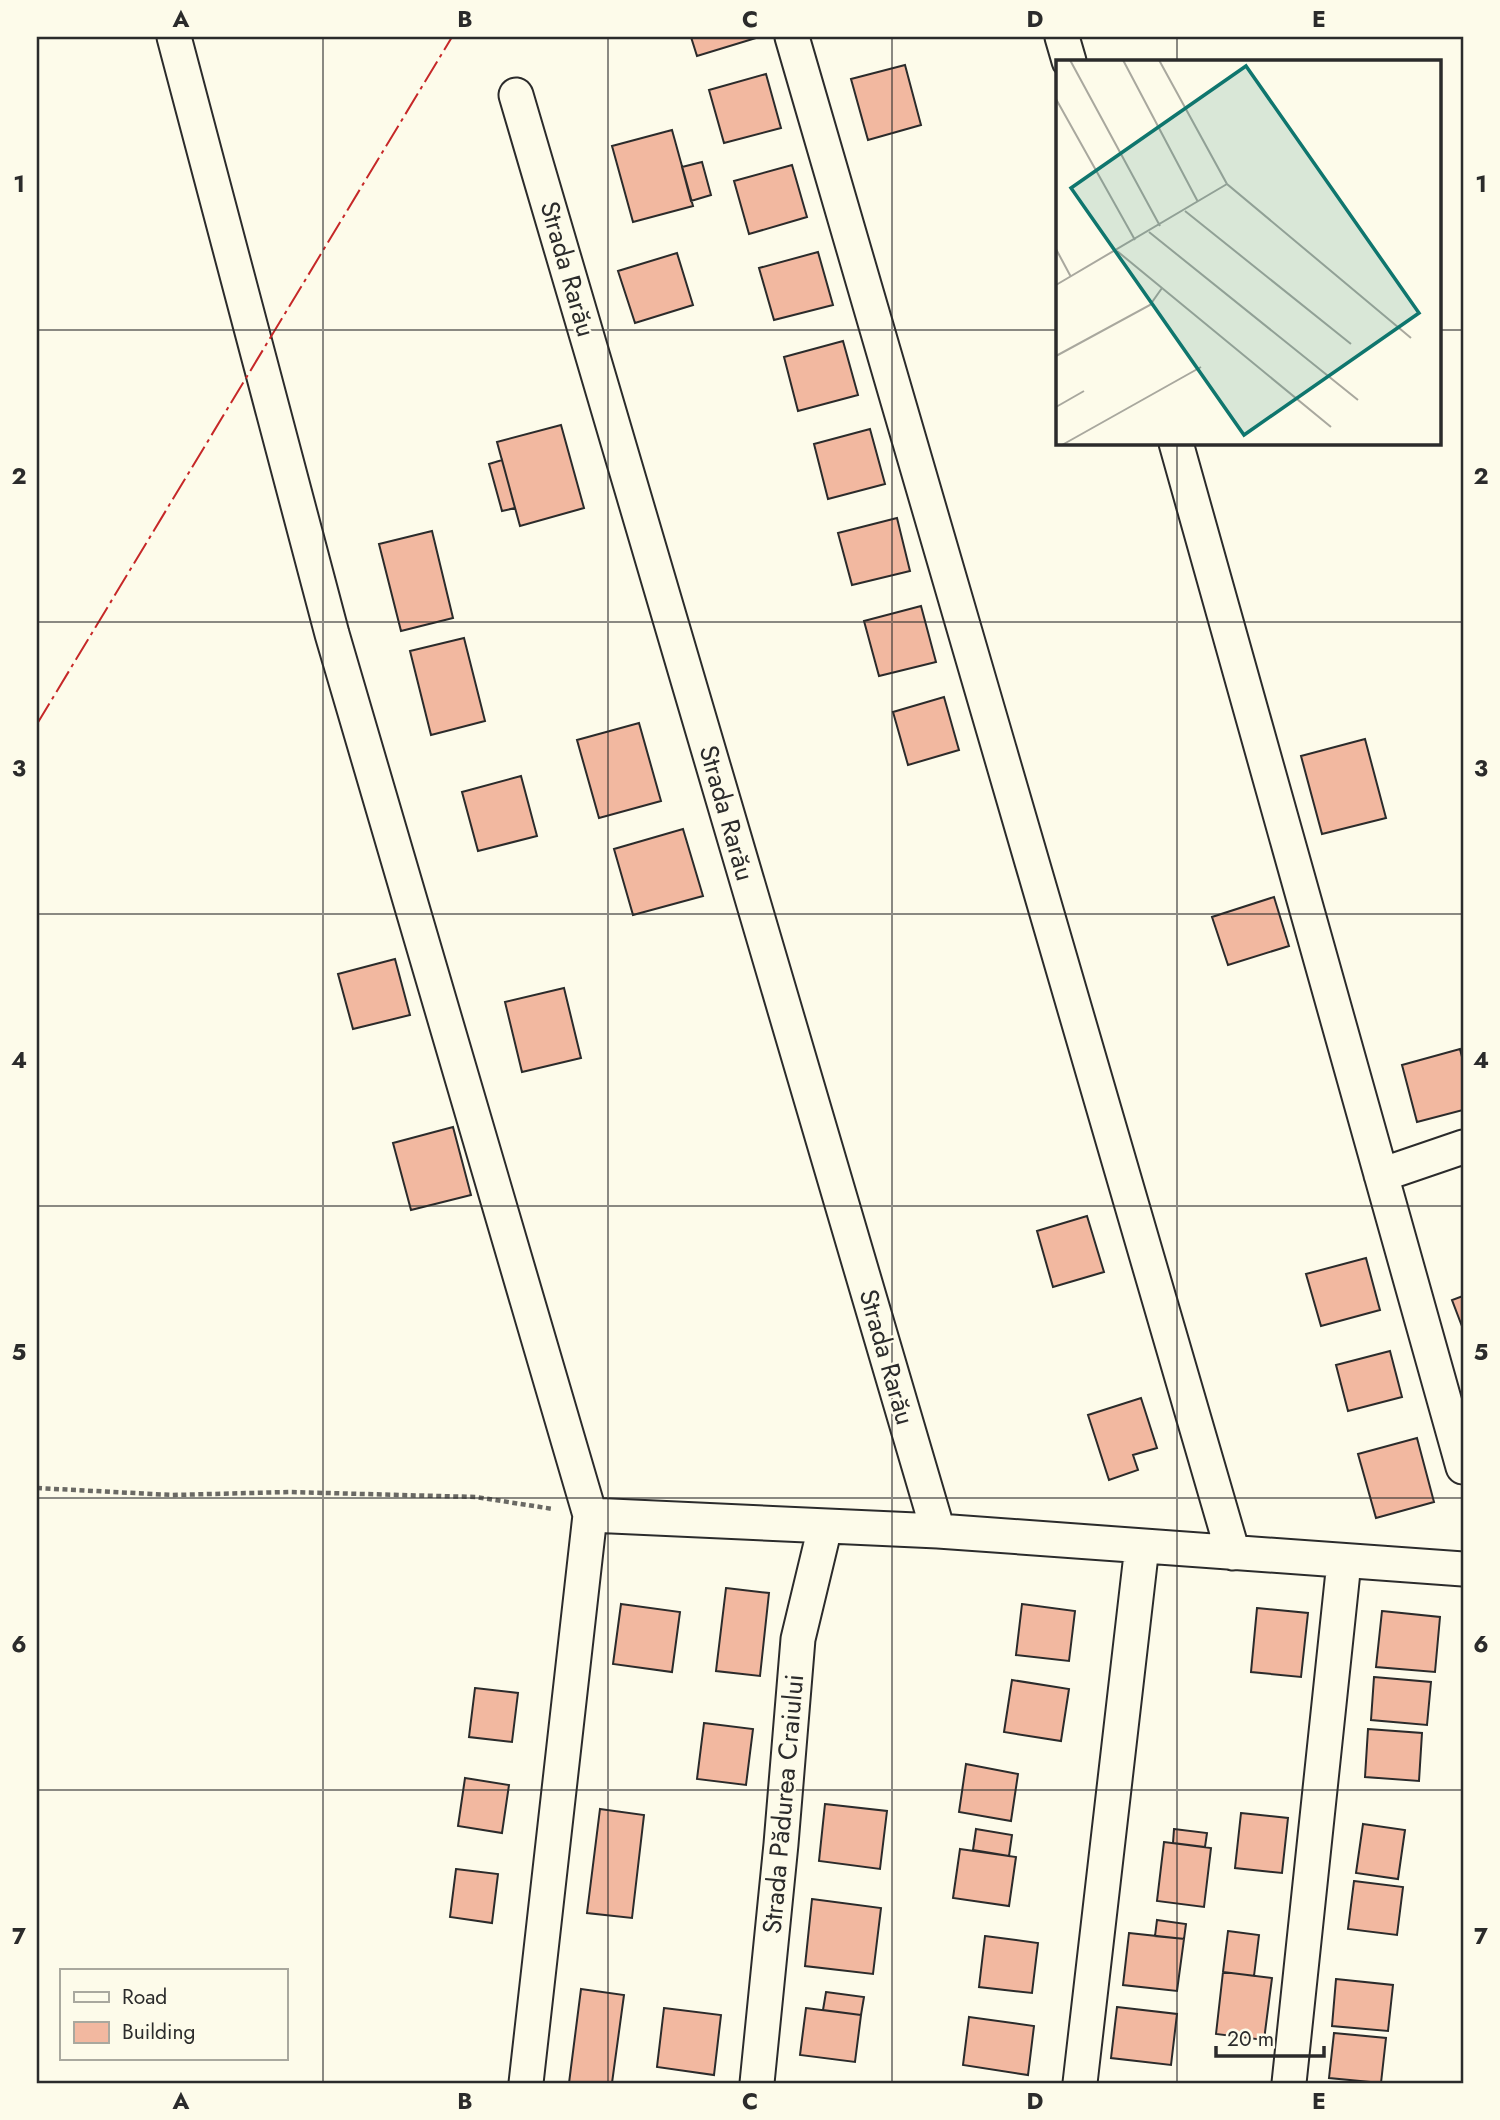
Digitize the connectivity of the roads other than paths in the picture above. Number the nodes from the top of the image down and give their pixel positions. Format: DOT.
graph roads {
  1 [pos="174,37"];
  2 [pos="792,37"];
  3 [pos="1062,37"];
  4 [pos="1069,60"];
  5 [pos="516,95"];
  6 [pos="1176,444"];
  7 [pos="1463,1147"];
  8 [pos="1381,1175"];
  9 [pos="1463,1467"];
  10 [pos="590,1514"];
  11 [pos="825,1527"];
  12 [pos="939,1531"];
  13 [pos="1142,1546"];
  14 [pos="1233,1553"];
  15 [pos="1344,1562"];
  16 [pos="1463,1569"];
  17 [pos="526,2083"];
  18 [pos="757,2083"];
  19 [pos="1080,2083"];
  20 [pos="1289,2083"];
  1 -- 10 [label="street"];
  2 -- 14 [label="street"];
  3 -- 4 [label="street"];
  5 -- 12 [label="street, Strada Rarău"];
  6 -- 8 [label="street"];
  7 -- 8 [label="street"];
  8 -- 9 [label="street"];
  10 -- 11 [label="street"];
  10 -- 17 [label="street"];
  11 -- 12 [label="street"];
  11 -- 18 [label="street, Strada Pădurea Craiului"];
  12 -- 13 [label="street"];
  13 -- 14 [label="street"];
  13 -- 19 [label="street"];
  14 -- 15 [label="street"];
  15 -- 16 [label="street"];
  15 -- 20 [label="street"];
}
